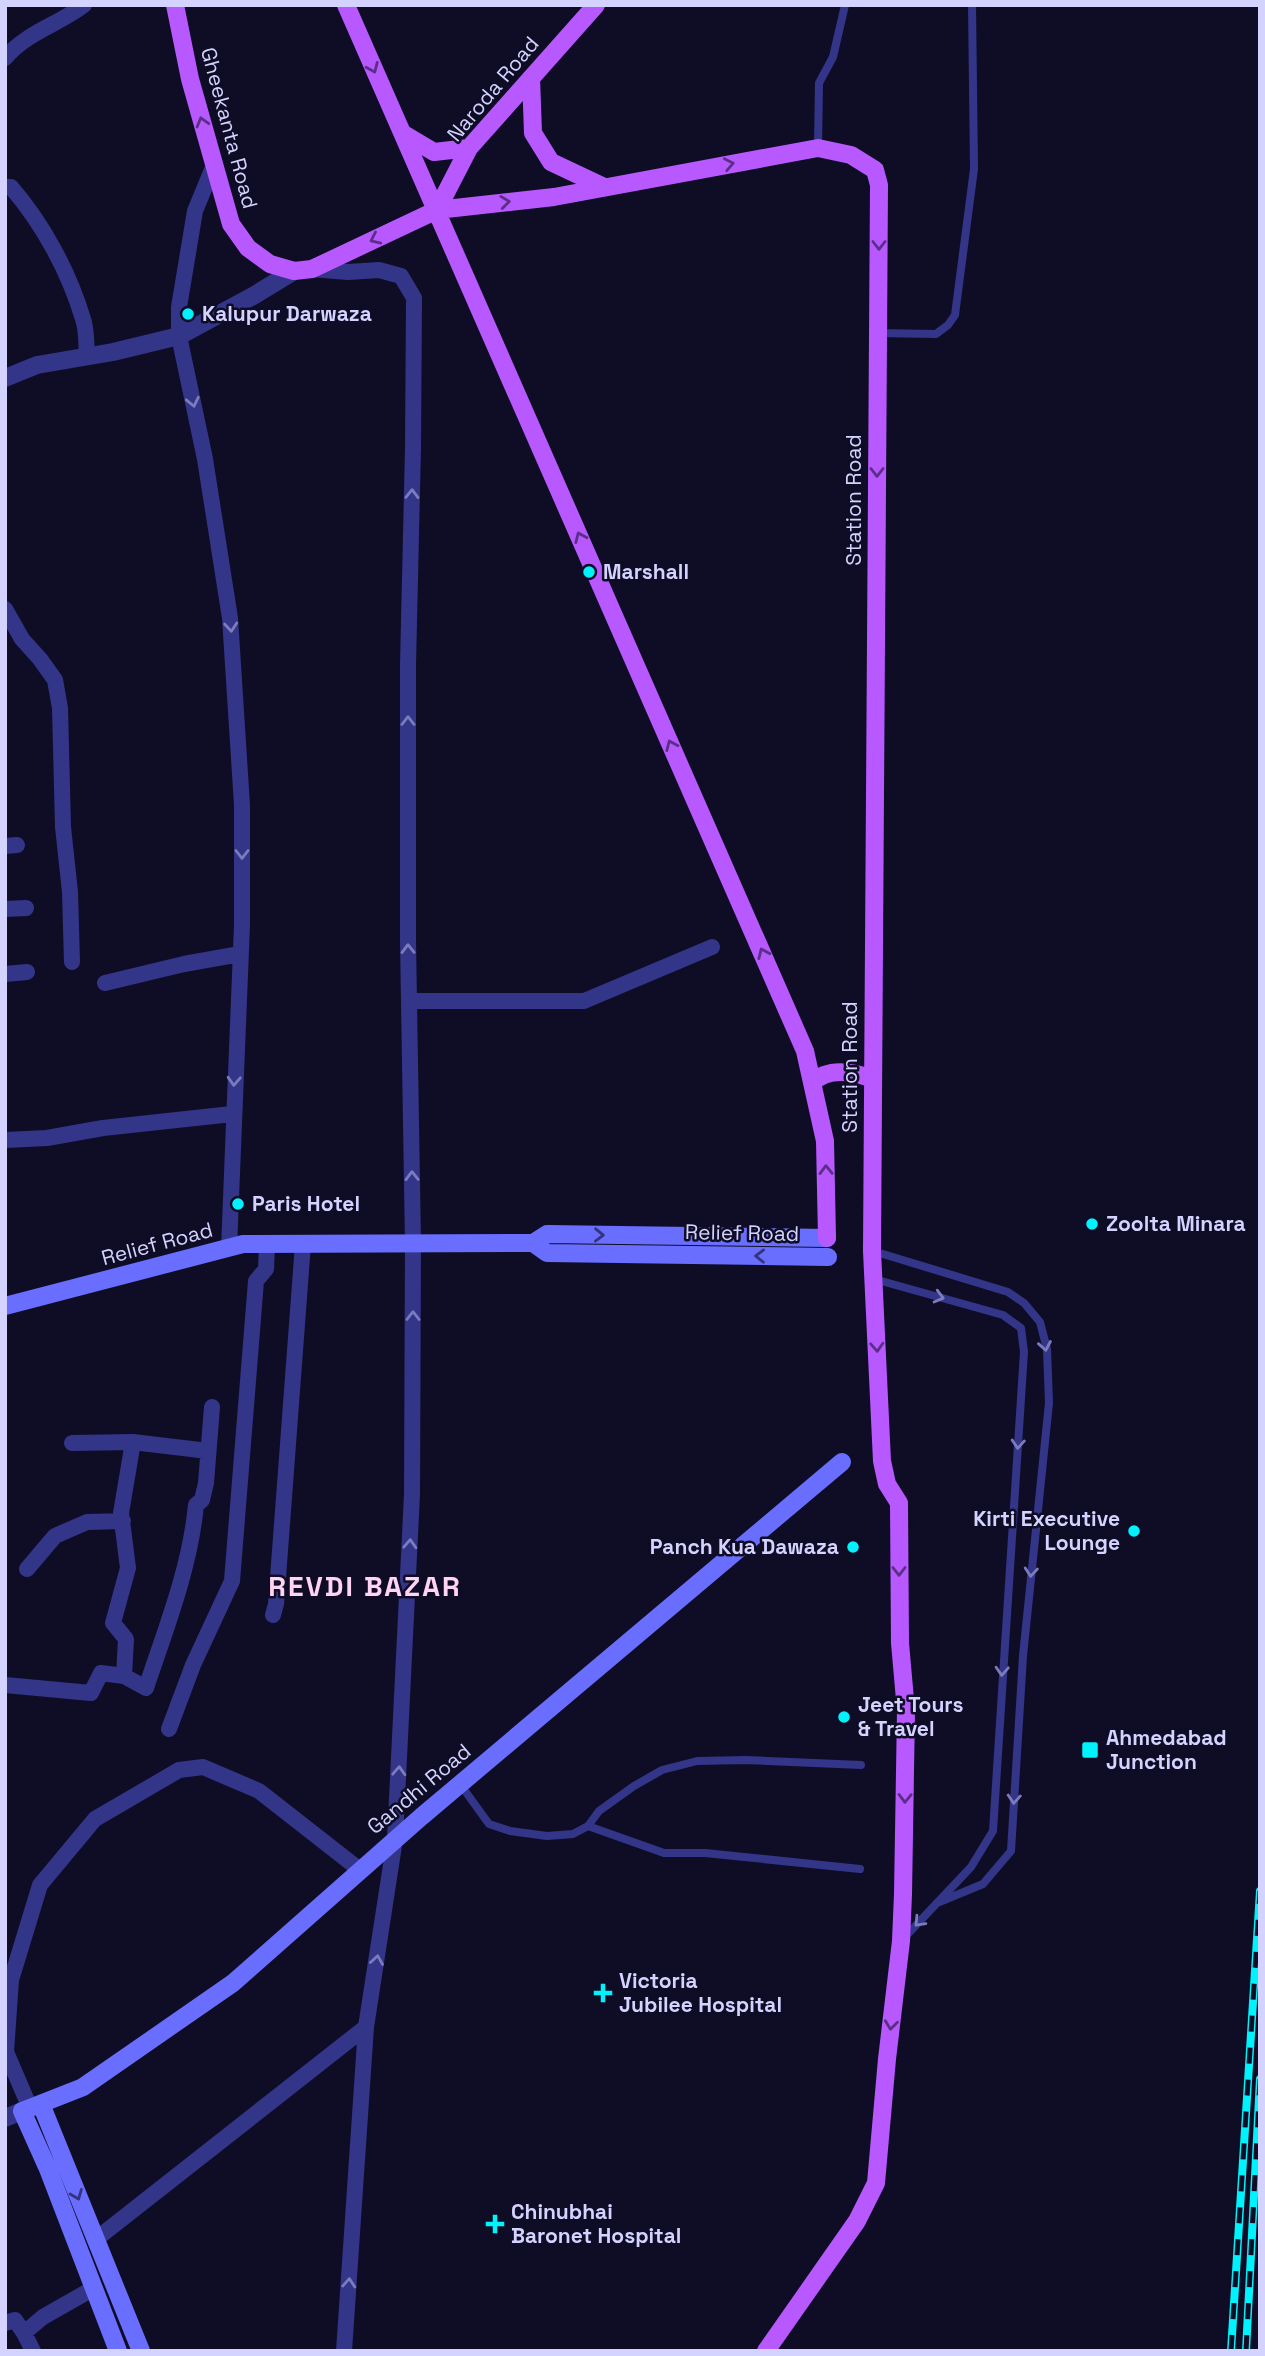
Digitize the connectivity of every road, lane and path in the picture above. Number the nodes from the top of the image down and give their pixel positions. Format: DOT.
graph roads {
  1 [pos="84,5"];
  2 [pos="175,5"];
  3 [pos="346,5"];
  4 [pos="596,5"];
  5 [pos="845,5"];
  6 [pos="972,5"];
  7 [pos="5,58"];
  8 [pos="531,78"];
  9 [pos="402,133"];
  10 [pos="469,148"];
  11 [pos="818,148"];
  12 [pos="214,165"];
  13 [pos="5,187"];
  14 [pos="604,187"];
  15 [pos="437,210"];
  16 [pos="312,269"];
  17 [pos="294,271"];
  18 [pos="878,333"];
  19 [pos="179,335"];
  20 [pos="87,356"];
  21 [pos="5,378"];
  22 [pos="5,609"];
  23 [pos="26,908"];
  24 [pos="5,909"];
  25 [pos="712,947"];
  26 [pos="240,954"];
  27 [pos="72,962"];
  28 [pos="27,972"];
  29 [pos="5,974"];
  30 [pos="105,983"];
  31 [pos="409,1001"];
  32 [pos="873,1079"];
  33 [pos="812,1083"];
  34 [pos="232,1114"];
  35 [pos="5,1140"];
  36 [pos="827,1238"];
  37 [pos="533,1243"];
  38 [pos="267,1244"];
  39 [pos="303,1244"];
  40 [pos="413,1244"];
  41 [pos="229,1248"];
  42 [pos="872,1251"];
  43 [pos="828,1257"];
  44 [pos="874,1279"];
  45 [pos="5,1306"];
  46 [pos="212,1407"];
  47 [pos="133,1441"];
  48 [pos="72,1443"];
  49 [pos="208,1451"];
  50 [pos="842,1462"];
  51 [pos="123,1521"];
  52 [pos="27,1569"];
  53 [pos="273,1615"];
  54 [pos="124,1676"];
  55 [pos="5,1685"];
  56 [pos="169,1729"];
  57 [pos="861,1765"];
  58 [pos="460,1784"];
  59 [pos="589,1826"];
  60 [pos="395,1839"];
  61 [pos="860,1869"];
  62 [pos="360,1870"];
  63 [pos="937,1903"];
  64 [pos="901,1941"];
  65 [pos="366,2027"];
  66 [pos="31,2108"];
  67 [pos="5,2118"];
  68 [pos="96,2240"];
  69 [pos="94,2288"];
  70 [pos="5,2323"];
  71 [pos="24,2333"];
  72 [pos="33,2351"];
  73 [pos="118,2351"];
  74 [pos="141,2351"];
  75 [pos="344,2351"];
  76 [pos="766,2351"];
  1 -- 7 [label="street"];
  12 -- 2 [label="main road, Gheekanta Road, one-way"];
  3 -- 9 [label="main road, Station Road, one-way"];
  4 -- 8 [label="main road, Naroda Road"];
  5 -- 11 [label="lane"];
  6 -- 18 [label="lane"];
  8 -- 10 [label="main road, Naroda Road"];
  8 -- 14 [label="main road"];
  9 -- 10 [label="main road"];
  9 -- 15 [label="main road, Station Road"];
  10 -- 15 [label="main road, Naroda Road"];
  14 -- 11 [label="main road, Station Road, one-way"];
  11 -- 18 [label="main road, Station Road, one-way"];
  12 -- 17 [label="main road, Gheekanta Road"];
  12 -- 19 [label="street"];
  13 -- 20 [label="street"];
  15 -- 14 [label="main road, Station Road, one-way"];
  15 -- 16 [label="main road, Gheekanta Road, one-way"];
  33 -- 15 [label="main road, Station Road, one-way"];
  16 -- 17 [label="main road, Gheekanta Road"];
  31 -- 16 [label="street, one-way"];
  17 -- 19 [label="street, Gheekanta Road"];
  18 -- 32 [label="main road, Station Road, one-way"];
  19 -- 20 [label="street, Gheekanta Road"];
  19 -- 26 [label="street, one-way"];
  20 -- 21 [label="street, Gheekanta Road"];
  22 -- 27 [label="street"];
  23 -- 24 [label="street"];
  25 -- 31 [label="street"];
  26 -- 30 [label="street"];
  26 -- 34 [label="street, one-way"];
  28 -- 29 [label="street"];
  40 -- 31 [label="street, one-way"];
  32 -- 33 [label="main road"];
  32 -- 42 [label="main road, Station Road"];
  36 -- 33 [label="main road, Station Road, one-way"];
  34 -- 35 [label="street"];
  34 -- 41 [label="street"];
  37 -- 36 [label="main road, Relief Road, one-way"];
  37 -- 40 [label="main road, Relief Road"];
  43 -- 37 [label="main road, Relief Road, one-way"];
  38 -- 39 [label="main road, Relief Road"];
  38 -- 41 [label="main road, Relief Road"];
  38 -- 56 [label="street"];
  39 -- 40 [label="main road, Relief Road"];
  39 -- 53 [label="street"];
  60 -- 40 [label="street, one-way"];
  41 -- 45 [label="main road, Relief Road"];
  42 -- 44 [label="main road, Station Road"];
  42 -- 63 [label="lane, one-way"];
  44 -- 63 [label="lane, one-way"];
  44 -- 64 [label="main road, Station Road, one-way"];
  46 -- 49 [label="street"];
  47 -- 48 [label="street"];
  47 -- 49 [label="street"];
  47 -- 51 [label="street"];
  49 -- 54 [label="street"];
  50 -- 58 [label="main road, Gandhi Road"];
  51 -- 52 [label="street"];
  51 -- 54 [label="street"];
  54 -- 55 [label="street"];
  57 -- 59 [label="lane"];
  58 -- 59 [label="lane"];
  58 -- 60 [label="main road, Gandhi Road"];
  59 -- 61 [label="lane"];
  60 -- 62 [label="main road, Gandhi Road"];
  65 -- 60 [label="street, one-way"];
  62 -- 66 [label="main road, Gandhi Road"];
  62 -- 66 [label="street"];
  63 -- 64 [label="lane, one-way"];
  64 -- 76 [label="main road, Station Road, one-way"];
  65 -- 68 [label="street"];
  75 -- 65 [label="street, one-way"];
  66 -- 67 [label="street, Gandhi Road"];
  66 -- 68 [label="main road, one-way"];
  66 -- 69 [label="main road"];
  68 -- 74 [label="main road"];
  69 -- 71 [label="street"];
  69 -- 73 [label="main road"];
  70 -- 71 [label="street"];
  71 -- 72 [label="street"];
}
